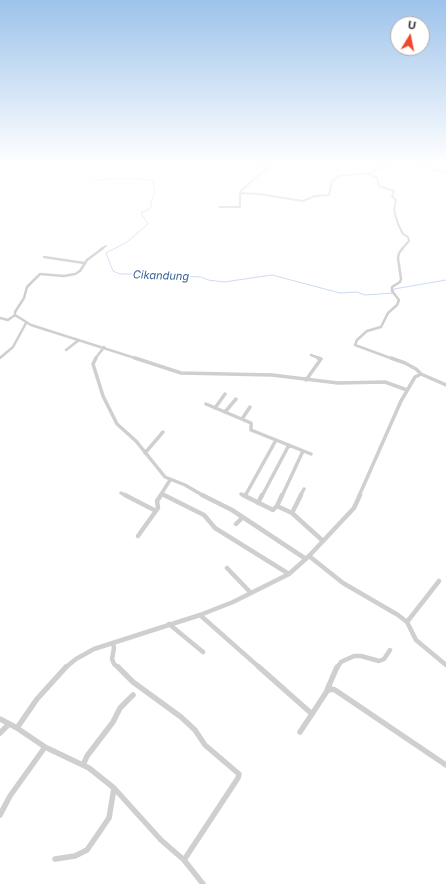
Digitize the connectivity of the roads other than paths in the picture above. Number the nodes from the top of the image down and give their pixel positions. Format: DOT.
graph roads {
  1 [pos="240,203"];
  2 [pos="395,203"];
  3 [pos="219,207"];
  4 [pos="106,246"];
  5 [pos="44,257"];
  6 [pos="84,263"];
  7 [pos="15,315"];
  8 [pos="0,318"];
  9 [pos="26,323"];
  10 [pos="79,340"];
  11 [pos="104,347"];
  12 [pos="66,350"];
  13 [pos="310,355"];
  14 [pos="0,358"];
  15 [pos="421,374"];
  16 [pos="306,380"];
  17 [pos="446,385"];
  18 [pos="407,390"];
  19 [pos="225,394"];
  20 [pos="236,399"];
  21 [pos="206,404"];
  22 [pos="250,406"];
  23 [pos="215,408"];
  24 [pos="225,412"];
  25 [pos="242,419"];
  26 [pos="163,432"];
  27 [pos="276,440"];
  28 [pos="289,445"];
  29 [pos="303,451"];
  30 [pos="145,453"];
  31 [pos="311,454"];
  32 [pos="170,480"];
  33 [pos="304,489"];
  34 [pos="120,493"];
  35 [pos="162,494"];
  36 [pos="258,503"];
  37 [pos="277,506"];
  38 [pos="156,511"];
  39 [pos="292,513"];
  40 [pos="243,517"];
  41 [pos="236,524"];
  42 [pos="138,536"];
  43 [pos="323,541"];
  44 [pos="308,557"];
  45 [pos="227,568"];
  46 [pos="289,574"];
  47 [pos="439,580"];
  48 [pos="251,593"];
  49 [pos="200,615"];
  50 [pos="407,622"];
  51 [pos="169,624"];
  52 [pos="113,643"];
  53 [pos="390,650"];
  54 [pos="203,652"];
  55 [pos="446,665"];
  56 [pos="327,691"];
  57 [pos="133,695"];
  58 [pos="312,714"];
  59 [pos="0,718"];
  60 [pos="9,724"];
  61 [pos="16,728"];
  62 [pos="300,732"];
  63 [pos="0,733"];
  64 [pos="45,747"];
  65 [pos="83,765"];
  66 [pos="446,765"];
  67 [pos="114,788"];
  68 [pos="0,815"];
  69 [pos="55,859"];
  70 [pos="184,860"];
  71 [pos="203,884"];
  1 -- 3 [label="street"];
  2 -- 15 [label="street"];
  4 -- 6 [label="street"];
  5 -- 6 [label="street"];
  6 -- 7 [label="street"];
  7 -- 8 [label="street"];
  7 -- 9 [label="street"];
  9 -- 10 [label="street"];
  9 -- 14 [label="street"];
  10 -- 11 [label="street"];
  10 -- 12 [label="street"];
  11 -- 16 [label="street"];
  11 -- 30 [label="street"];
  13 -- 16 [label="street"];
  15 -- 17 [label="street"];
  15 -- 18 [label="street"];
  16 -- 18 [label="street"];
  18 -- 43 [label="street"];
  19 -- 23 [label="street"];
  20 -- 24 [label="street"];
  21 -- 23 [label="street"];
  22 -- 25 [label="street"];
  23 -- 24 [label="street"];
  24 -- 25 [label="street"];
  25 -- 27 [label="street"];
  26 -- 30 [label="street"];
  27 -- 28 [label="street"];
  27 -- 36 [label="street"];
  28 -- 29 [label="street"];
  28 -- 36 [label="street"];
  29 -- 31 [label="street"];
  29 -- 37 [label="street"];
  30 -- 32 [label="street"];
  32 -- 35 [label="street"];
  32 -- 40 [label="street"];
  33 -- 39 [label="street"];
  34 -- 38 [label="street"];
  35 -- 38 [label="street"];
  35 -- 46 [label="street"];
  36 -- 37 [label="street"];
  37 -- 39 [label="street"];
  38 -- 42 [label="street"];
  39 -- 43 [label="street"];
  40 -- 41 [label="street"];
  40 -- 44 [label="street"];
  43 -- 44 [label="street"];
  44 -- 46 [label="street"];
  44 -- 50 [label="street"];
  45 -- 48 [label="street"];
  46 -- 48 [label="street"];
  47 -- 50 [label="street"];
  48 -- 49 [label="street"];
  49 -- 51 [label="street"];
  49 -- 58 [label="street"];
  50 -- 55 [label="street"];
  51 -- 52 [label="street"];
  51 -- 54 [label="street"];
  52 -- 61 [label="street"];
  52 -- 70 [label="street"];
  53 -- 56 [label="street"];
  56 -- 58 [label="street"];
  56 -- 66 [label="street"];
  57 -- 65 [label="street"];
  58 -- 62 [label="street"];
  59 -- 60 [label="street"];
  60 -- 61 [label="street"];
  60 -- 63 [label="street"];
  61 -- 64 [label="street"];
  64 -- 65 [label="street"];
  64 -- 68 [label="street"];
  65 -- 67 [label="street"];
  67 -- 69 [label="street"];
  67 -- 70 [label="street"];
  70 -- 71 [label="street"];
}
